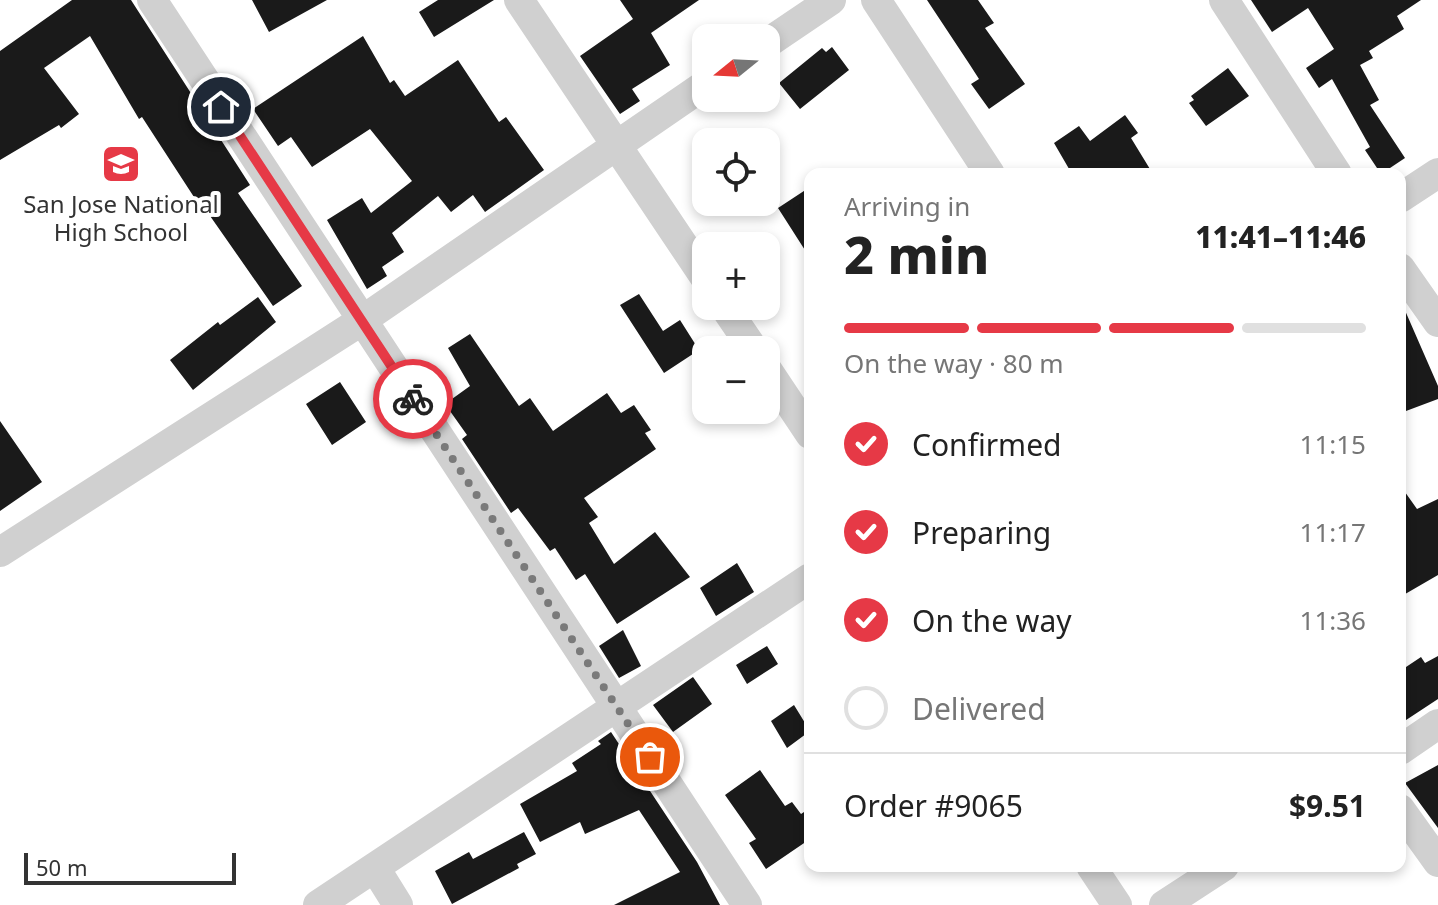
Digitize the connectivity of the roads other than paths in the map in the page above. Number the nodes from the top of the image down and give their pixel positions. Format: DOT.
graph roads {
  1 [pos="152,0"];
  2 [pos="519,0"];
  3 [pos="831,0"];
  4 [pos="876,0"];
  5 [pos="1224,0"];
  6 [pos="780,35"];
  7 [pos="692,93"];
  8 [pos="616,145"];
  9 [pos="986,168"];
  10 [pos="1333,168"];
  11 [pos="1438,173"];
  12 [pos="1406,194"];
  13 [pos="692,258"];
  14 [pos="1406,277"];
  15 [pos="361,321"];
  16 [pos="1438,322"];
  17 [pos="780,389"];
  18 [pos="804,425"];
  19 [pos="0,552"];
  20 [pos="804,582"];
  21 [pos="617,708"];
  22 [pos="1438,724"];
  23 [pos="1406,746"];
  24 [pos="1406,817"];
  25 [pos="1438,862"];
  26 [pos="375,868"];
  27 [pos="1095,872"];
  28 [pos="1215,872"];
  29 [pos="318,905"];
  30 [pos="398,905"];
  31 [pos="747,905"];
  32 [pos="1117,905"];
  33 [pos="1164,905"];
  1 -- 15 [label="street"];
  2 -- 8 [label="street"];
  3 -- 6 [label="street"];
  4 -- 9 [label="street"];
  5 -- 10 [label="street"];
  7 -- 8 [label="street"];
  8 -- 13 [label="street"];
  8 -- 15 [label="street"];
  11 -- 12 [label="street"];
  14 -- 16 [label="street"];
  15 -- 19 [label="street"];
  15 -- 21 [label="street"];
  17 -- 18 [label="street"];
  20 -- 21 [label="street"];
  21 -- 26 [label="street"];
  21 -- 31 [label="street"];
  22 -- 23 [label="street"];
  24 -- 25 [label="street"];
  26 -- 29 [label="street"];
  26 -- 30 [label="street"];
  27 -- 32 [label="street"];
  28 -- 33 [label="street"];
}
